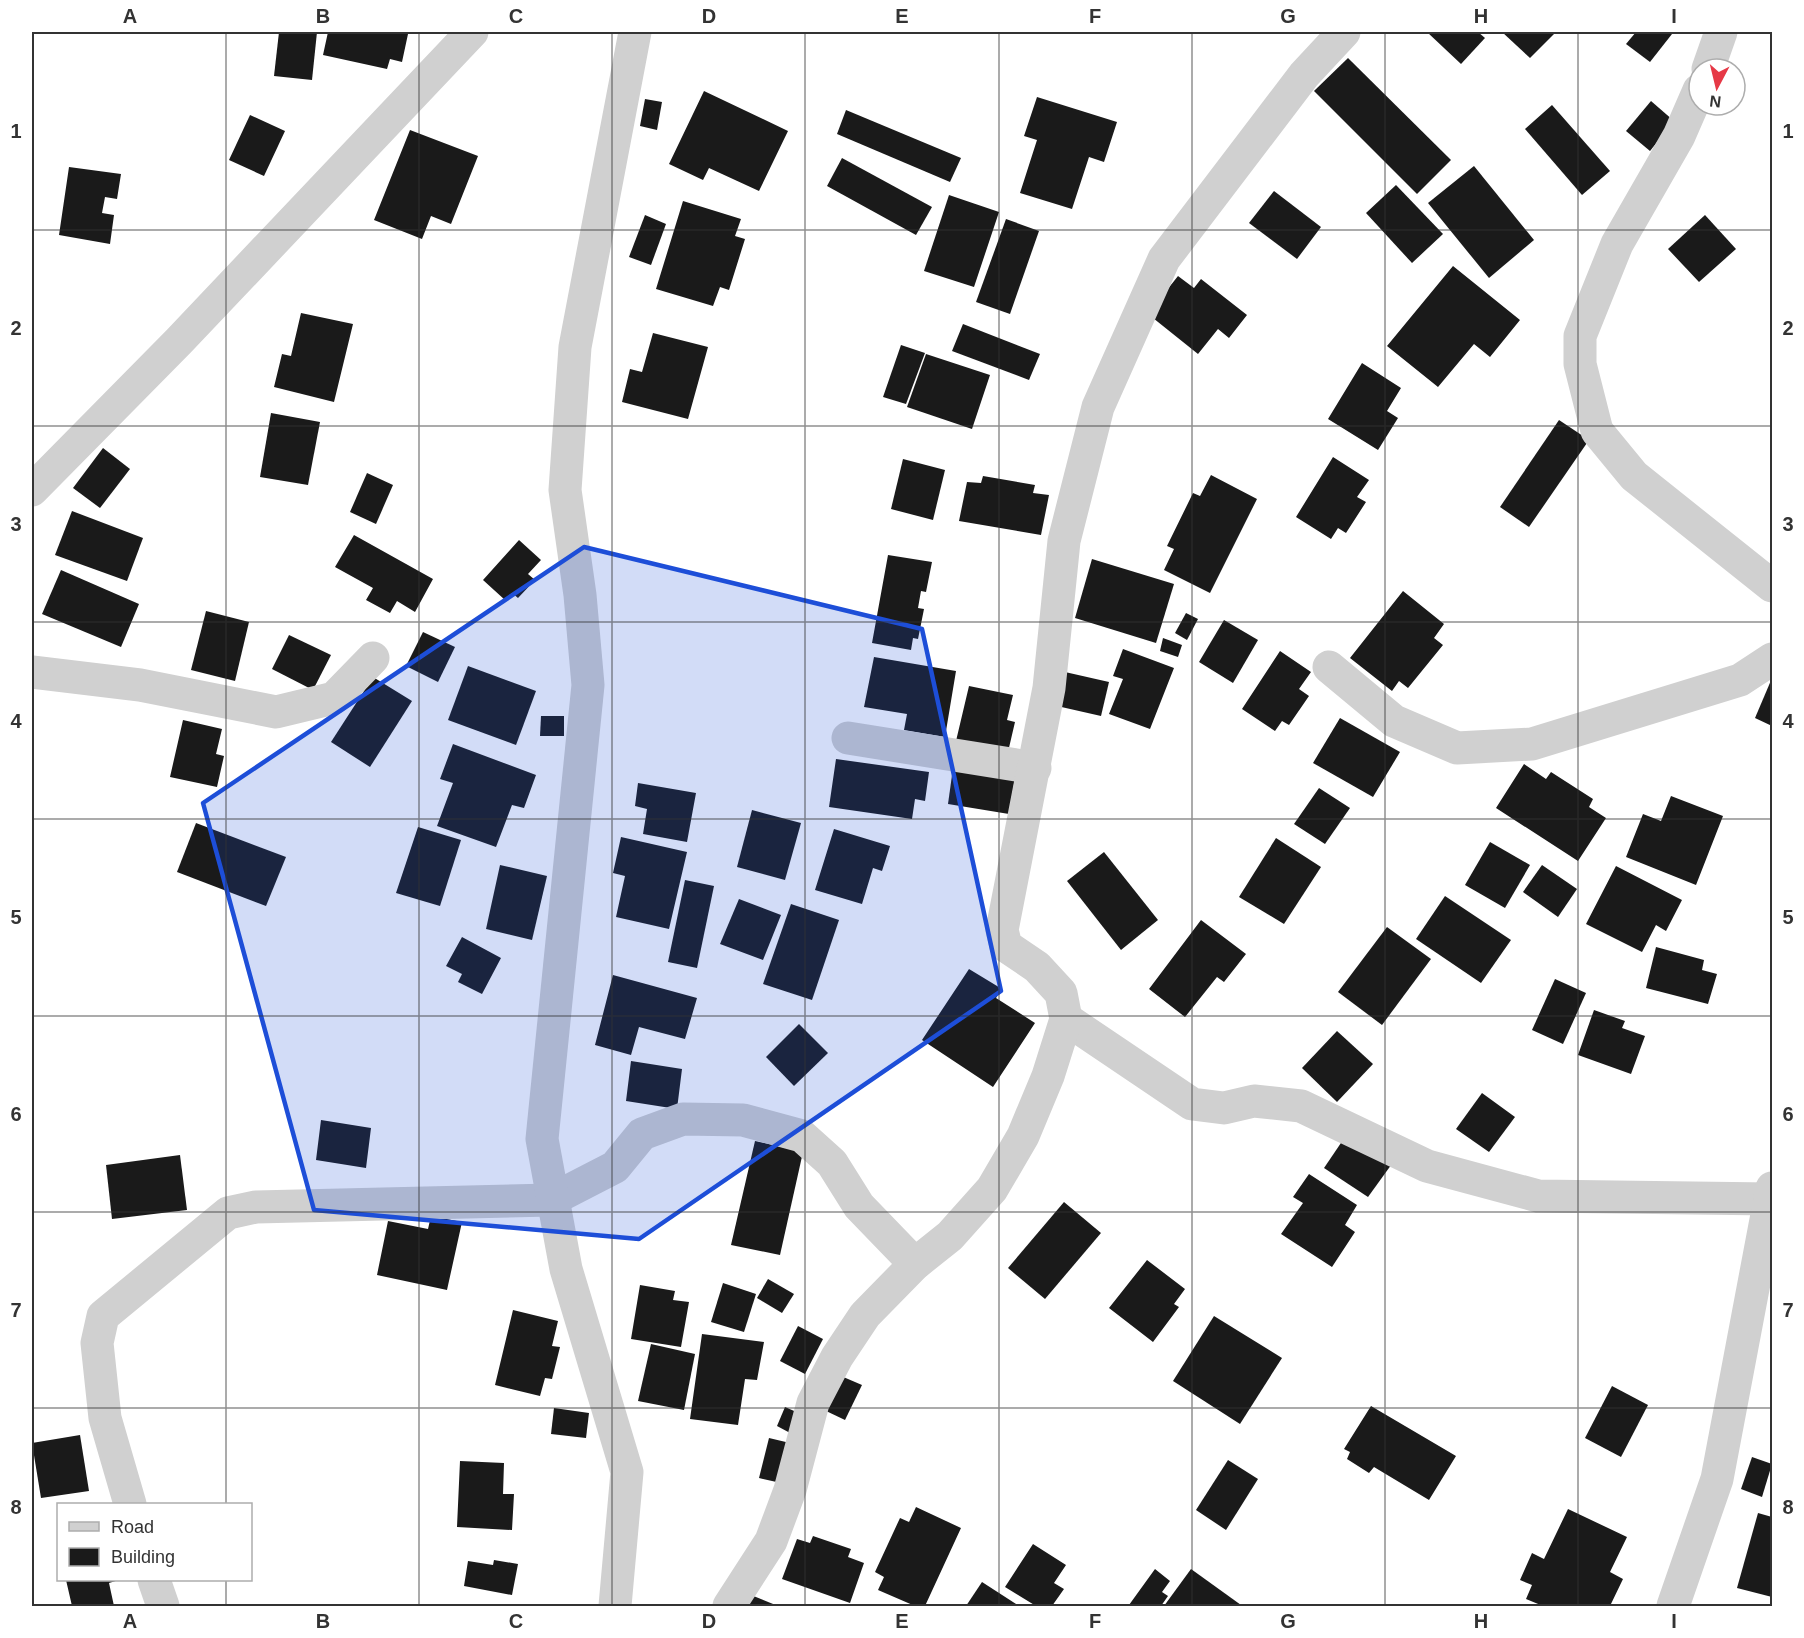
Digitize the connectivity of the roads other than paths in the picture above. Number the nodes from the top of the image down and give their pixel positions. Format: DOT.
graph roads {
  1 [pos="472,32"];
  2 [pos="634,32"];
  3 [pos="1344,32"];
  4 [pos="1721,32"];
  5 [pos="1712,57"];
  6 [pos="1687,117"];
  7 [pos="32,490"];
  8 [pos="1773,586"];
  9 [pos="373,658"];
  10 [pos="1773,659"];
  11 [pos="1329,667"];
  12 [pos="32,672"];
  13 [pos="848,738"];
  14 [pos="1035,768"];
  15 [pos="1066,1019"];
  16 [pos="1772,1194"];
  17 [pos="551,1200"];
  18 [pos="915,1264"];
  19 [pos="130,1503"];
  20 [pos="154,1581"];
  21 [pos="164,1606"];
  22 [pos="615,1606"];
  23 [pos="729,1606"];
  24 [pos="1673,1606"];
  1 -- 7 [label="street"];
  2 -- 17 [label="street"];
  3 -- 14 [label="street"];
  4 -- 5 [label="street"];
  6 -- 8 [label="street"];
  9 -- 12 [label="street"];
  10 -- 11 [label="street"];
  13 -- 14 [label="street"];
  14 -- 15 [label="street"];
  15 -- 16 [label="street"];
  15 -- 18 [label="street"];
  16 -- 24 [label="street"];
  17 -- 18 [label="street"];
  17 -- 19 [label="street"];
  17 -- 22 [label="street"];
  18 -- 23 [label="street"];
  20 -- 21 [label="street"];
}
